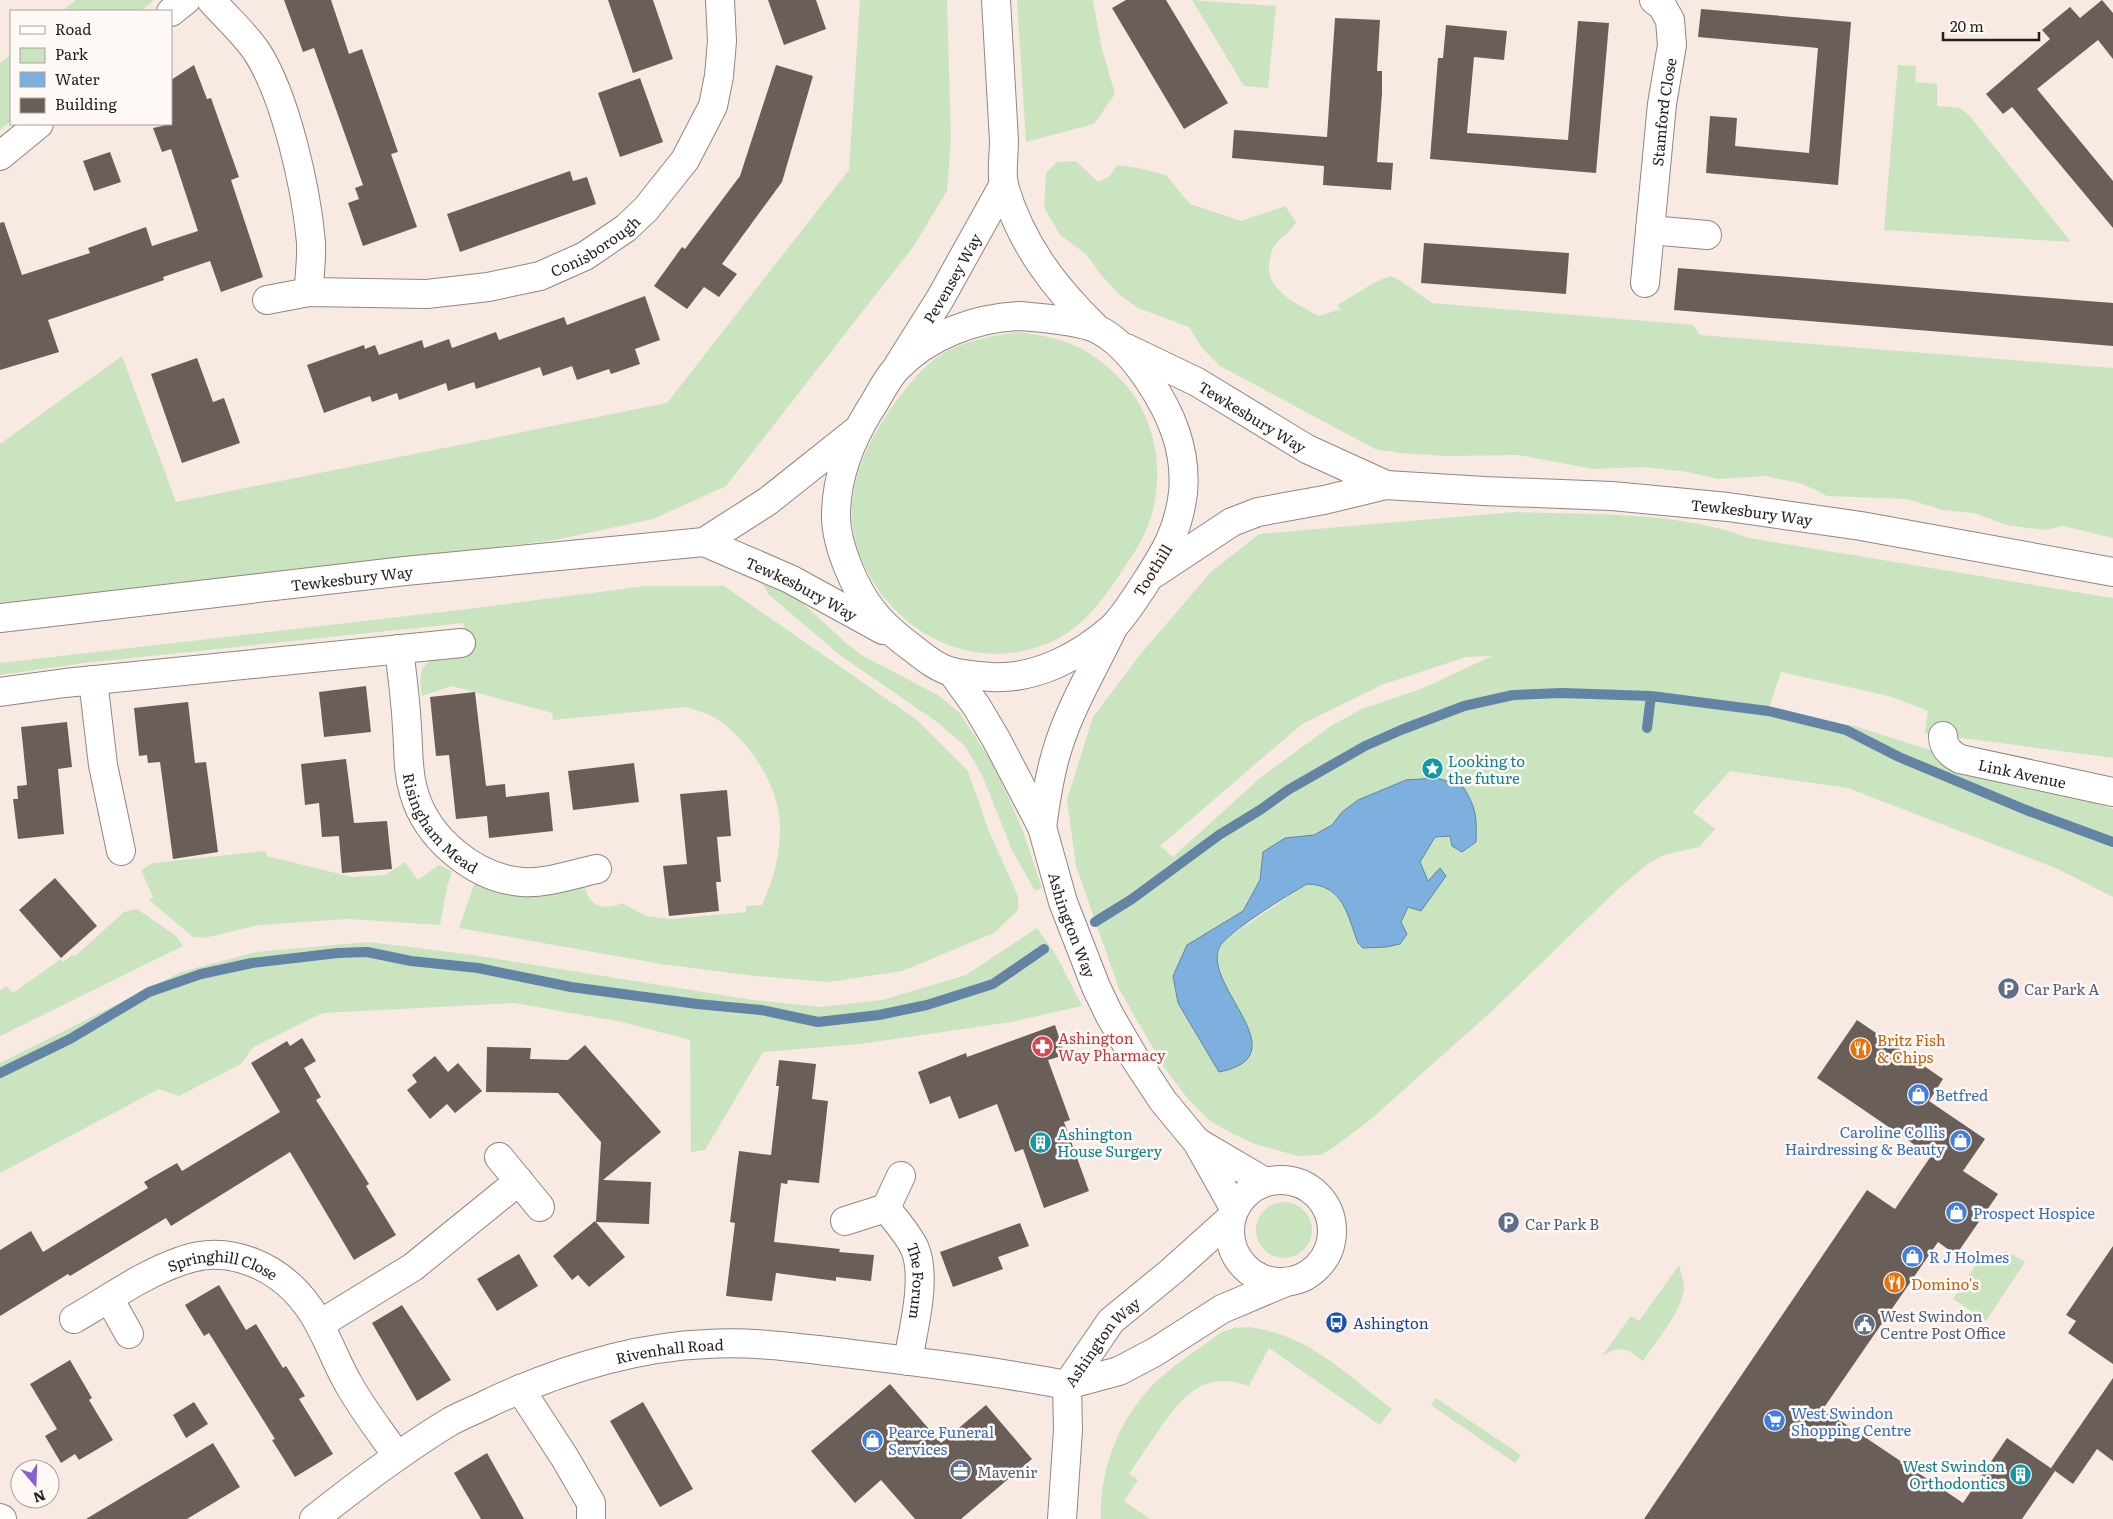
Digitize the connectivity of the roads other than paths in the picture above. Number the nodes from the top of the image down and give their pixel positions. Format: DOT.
graph roads {
  1 [pos="186,0"];
  2 [pos="211,0"];
  3 [pos="720,0"];
  4 [pos="996,0"];
  5 [pos="1654,0"];
  6 [pos="172,11"];
  7 [pos="38,125"];
  8 [pos="0,156"];
  9 [pos="1004,184"];
  10 [pos="1650,230"];
  11 [pos="1707,235"];
  12 [pos="1645,283"];
  13 [pos="309,292"];
  14 [pos="267,300"];
  15 [pos="1096,328"];
  16 [pos="1120,345"];
  17 [pos="896,370"];
  18 [pos="858,430"];
  19 [pos="1386,485"];
  20 [pos="704,542"];
  21 [pos="2113,572"];
  22 [pos="1148,578"];
  23 [pos="0,618"];
  24 [pos="1114,627"];
  25 [pos="897,637"];
  26 [pos="460,643"];
  27 [pos="399,649"];
  28 [pos="952,672"];
  29 [pos="93,680"];
  30 [pos="0,692"];
  31 [pos="1944,736"];
  32 [pos="2113,792"];
  33 [pos="1042,827"];
  34 [pos="122,851"];
  35 [pos="597,869"];
  36 [pos="1197,1142"];
  37 [pos="499,1157"];
  38 [pos="901,1176"];
  39 [pos="519,1181"];
  40 [pos="1266,1182"];
  41 [pos="540,1207"];
  42 [pos="886,1208"];
  43 [pos="1232,1213"];
  44 [pos="845,1221"];
  45 [pos="1286,1282"];
  46 [pos="109,1298"];
  47 [pos="74,1319"];
  48 [pos="320,1324"];
  49 [pos="129,1334"];
  50 [pos="908,1361"];
  51 [pos="1067,1384"];
  52 [pos="520,1389"];
  53 [pos="397,1456"];
  54 [pos="314,1519"];
  55 [pos="591,1519"];
  56 [pos="1062,1519"];
  1 -- 6 [label="street"];
  2 -- 13 [label="street"];
  3 -- 13 [label="street, Conisborough"];
  4 -- 9 [label="street, Pevensey Way"];
  5 -- 10 [label="street, Stamford Close"];
  7 -- 8 [label="street"];
  9 -- 15 [label="street, Pevensey Way"];
  9 -- 17 [label="street, Pevensey Way"];
  10 -- 11 [label="street"];
  10 -- 12 [label="street, Stamford Close"];
  13 -- 14 [label="street, Conisborough"];
  15 -- 16 [label="street, Toothill"];
  15 -- 17 [label="street, Toothill"];
  16 -- 19 [label="street, Tewkesbury Way"];
  16 -- 22 [label="street, Toothill"];
  17 -- 18 [label="street, Toothill"];
  18 -- 20 [label="street, Tewkesbury Way"];
  18 -- 25 [label="street, Toothill"];
  19 -- 21 [label="street, Tewkesbury Way"];
  19 -- 22 [label="street, Tewkesbury Way"];
  20 -- 23 [label="street, Tewkesbury Way"];
  20 -- 25 [label="street, Tewkesbury Way"];
  22 -- 24 [label="street, Toothill"];
  24 -- 28 [label="street, Toothill"];
  24 -- 33 [label="street, Ashington Way"];
  25 -- 28 [label="street, Toothill"];
  26 -- 27 [label="street"];
  27 -- 29 [label="street"];
  27 -- 35 [label="street, Risingham Mead"];
  28 -- 33 [label="street, Ashington Way"];
  29 -- 30 [label="street"];
  29 -- 34 [label="street"];
  31 -- 32 [label="street, Link Avenue"];
  33 -- 36 [label="street, Ashington Way"];
  36 -- 40 [label="street, Ashington Way"];
  36 -- 43 [label="street, Ashington Way"];
  37 -- 39 [label="street"];
  38 -- 42 [label="street"];
  39 -- 41 [label="street"];
  39 -- 48 [label="street"];
  40 -- 43 [label="street"];
  40 -- 45 [label="street"];
  42 -- 44 [label="street"];
  42 -- 50 [label="street, The Forum"];
  43 -- 45 [label="street"];
  43 -- 51 [label="street, Ashington Way"];
  45 -- 51 [label="street, Ashington Way"];
  46 -- 47 [label="street, Springhill Close"];
  46 -- 48 [label="street, Springhill Close"];
  46 -- 49 [label="street"];
  48 -- 53 [label="street, Springhill Close"];
  50 -- 51 [label="street, Rivenhall Road"];
  50 -- 52 [label="street, Rivenhall Road"];
  51 -- 56 [label="street"];
  52 -- 53 [label="street, Rivenhall Road"];
  52 -- 55 [label="street"];
  53 -- 54 [label="street, Rivenhall Road"];
}
